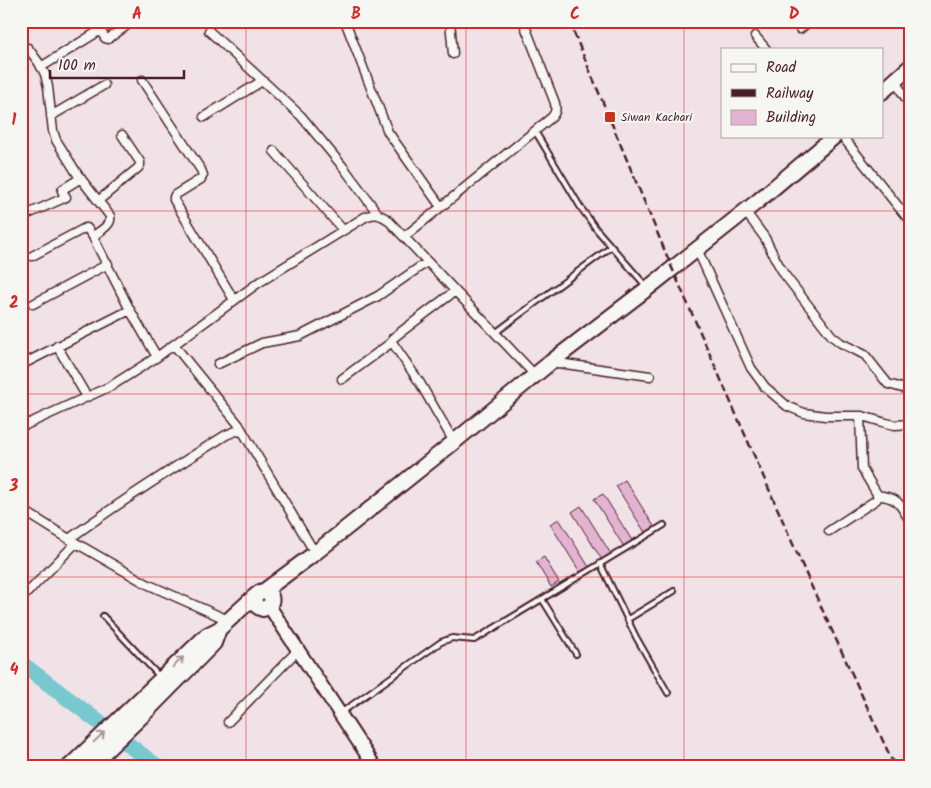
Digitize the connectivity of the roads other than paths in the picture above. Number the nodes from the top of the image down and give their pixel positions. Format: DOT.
graph roads {
  1 [pos="133,21"];
  2 [pos="346,21"];
  3 [pos="450,21"];
  4 [pos="523,21"];
  5 [pos="810,21"];
  6 [pos="800,29"];
  7 [pos="209,32"];
  8 [pos="755,36"];
  9 [pos="765,48"];
  10 [pos="21,51"];
  11 [pos="453,54"];
  12 [pos="41,67"];
  13 [pos="910,67"];
  14 [pos="142,80"];
  15 [pos="262,81"];
  16 [pos="895,81"];
  17 [pos="104,85"];
  18 [pos="884,90"];
  19 [pos="910,105"];
  20 [pos="51,116"];
  21 [pos="204,117"];
  22 [pos="536,131"];
  23 [pos="122,134"];
  24 [pos="833,138"];
  25 [pos="844,138"];
  26 [pos="274,152"];
  27 [pos="81,178"];
  28 [pos="98,201"];
  29 [pos="441,207"];
  30 [pos="745,211"];
  31 [pos="378,214"];
  32 [pos="21,217"];
  33 [pos="910,219"];
  34 [pos="343,230"];
  35 [pos="404,237"];
  36 [pos="94,238"];
  37 [pos="611,247"];
  38 [pos="696,249"];
  39 [pos="32,256"];
  40 [pos="427,262"];
  41 [pos="108,264"];
  42 [pos="648,288"];
  43 [pos="455,291"];
  44 [pos="234,300"];
  45 [pos="33,304"];
  46 [pos="130,310"];
  47 [pos="495,333"];
  48 [pos="392,342"];
  49 [pos="174,345"];
  50 [pos="57,346"];
  51 [pos="157,357"];
  52 [pos="551,362"];
  53 [pos="218,364"];
  54 [pos="21,365"];
  55 [pos="535,375"];
  56 [pos="650,376"];
  57 [pos="342,379"];
  58 [pos="910,392"];
  59 [pos="87,397"];
  60 [pos="860,416"];
  61 [pos="910,424"];
  62 [pos="22,426"];
  63 [pos="243,432"];
  64 [pos="454,442"];
  65 [pos="878,495"];
  66 [pos="21,509"];
  67 [pos="910,522"];
  68 [pos="664,525"];
  69 [pos="828,531"];
  70 [pos="73,541"];
  71 [pos="315,553"];
  72 [pos="600,563"];
  73 [pos="674,591"];
  74 [pos="259,593"];
  75 [pos="21,599"];
  76 [pos="542,599"];
  77 [pos="269,606"];
  78 [pos="103,616"];
  79 [pos="628,619"];
  80 [pos="224,624"];
  81 [pos="298,650"];
  82 [pos="576,654"];
  83 [pos="162,678"];
  84 [pos="668,693"];
  85 [pos="340,713"];
  86 [pos="228,722"];
  87 [pos="68,767"];
  88 [pos="90,767"];
  89 [pos="375,767"];
  1 -- 12 [label="street"];
  2 -- 29 [label="street"];
  3 -- 11 [label="street"];
  4 -- 22 [label="street"];
  5 -- 6 [label="street"];
  7 -- 15 [label="street"];
  8 -- 9 [label="street"];
  10 -- 12 [label="street"];
  12 -- 20 [label="street"];
  13 -- 16 [label="highway"];
  14 -- 44 [label="street"];
  15 -- 21 [label="street"];
  15 -- 31 [label="street"];
  16 -- 18 [label="highway"];
  16 -- 19 [label="street"];
  17 -- 20 [label="street"];
  20 -- 27 [label="street"];
  22 -- 29 [label="street"];
  22 -- 37 [label="lane"];
  23 -- 28 [label="street"];
  24 -- 30 [label="highway"];
  25 -- 33 [label="street"];
  26 -- 34 [label="street"];
  27 -- 28 [label="street"];
  27 -- 32 [label="street"];
  28 -- 36 [label="street"];
  29 -- 35 [label="street"];
  30 -- 38 [label="highway"];
  30 -- 58 [label="street"];
  31 -- 34 [label="street"];
  31 -- 35 [label="street"];
  34 -- 44 [label="street"];
  35 -- 40 [label="street"];
  36 -- 39 [label="street"];
  36 -- 41 [label="street"];
  37 -- 42 [label="lane"];
  37 -- 47 [label="lane"];
  38 -- 42 [label="highway"];
  38 -- 60 [label="street"];
  40 -- 43 [label="street"];
  40 -- 53 [label="street"];
  41 -- 45 [label="street"];
  41 -- 46 [label="street"];
  42 -- 52 [label="highway"];
  43 -- 47 [label="street"];
  43 -- 48 [label="street"];
  44 -- 49 [label="street"];
  46 -- 50 [label="street"];
  46 -- 51 [label="street"];
  47 -- 55 [label="street"];
  48 -- 57 [label="street"];
  48 -- 64 [label="street"];
  49 -- 51 [label="street"];
  49 -- 63 [label="street"];
  50 -- 54 [label="street"];
  50 -- 59 [label="street"];
  51 -- 59 [label="street"];
  52 -- 55 [label="highway"];
  52 -- 56 [label="street"];
  55 -- 64 [label="highway"];
  59 -- 62 [label="street"];
  60 -- 61 [label="street"];
  60 -- 65 [label="street"];
  63 -- 70 [label="street"];
  63 -- 71 [label="street"];
  64 -- 71 [label="highway"];
  65 -- 67 [label="street"];
  65 -- 69 [label="street"];
  66 -- 70 [label="street"];
  68 -- 72 [label="lane"];
  70 -- 75 [label="street"];
  70 -- 80 [label="street"];
  71 -- 74 [label="highway"];
  72 -- 76 [label="lane"];
  72 -- 79 [label="lane"];
  73 -- 79 [label="lane"];
  74 -- 77 [label="highway"];
  74 -- 80 [label="highway"];
  76 -- 82 [label="lane"];
  76 -- 85 [label="lane"];
  77 -- 81 [label="main road"];
  78 -- 83 [label="lane"];
  79 -- 84 [label="lane"];
  83 -- 80 [label="highway, one-way"];
  80 -- 88 [label="highway"];
  81 -- 85 [label="main road"];
  81 -- 86 [label="street"];
  87 -- 83 [label="highway, one-way"];
  85 -- 89 [label="main road"];
}
